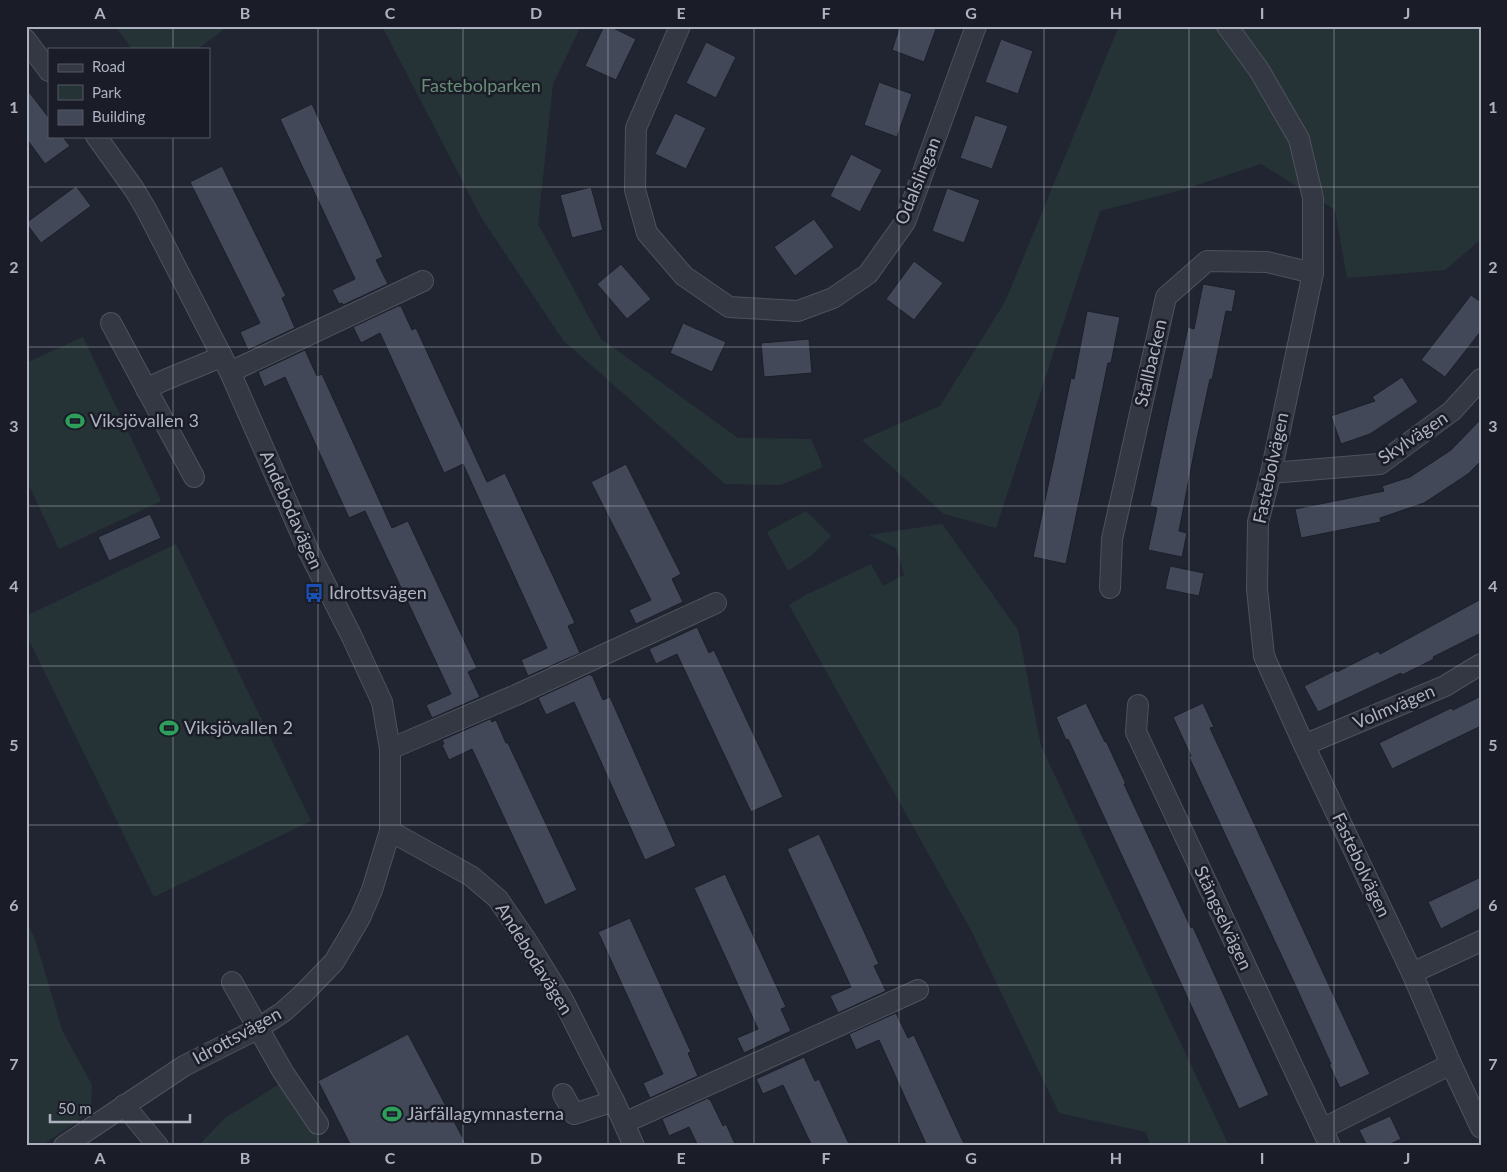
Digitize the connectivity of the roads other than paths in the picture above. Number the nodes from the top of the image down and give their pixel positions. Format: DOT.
graph roads {
  1 [pos="680,26"];
  2 [pos="976,26"];
  3 [pos="1227,26"];
  4 [pos="26,40"];
  5 [pos="48,70"];
  6 [pos="97,138"];
  7 [pos="1312,273"];
  8 [pos="423,281"];
  9 [pos="111,322"];
  10 [pos="226,364"];
  11 [pos="1481,379"];
  12 [pos="146,389"];
  13 [pos="1271,473"];
  14 [pos="194,478"];
  15 [pos="1110,588"];
  16 [pos="716,603"];
  17 [pos="1481,664"];
  18 [pos="1138,705"];
  19 [pos="1304,745"];
  20 [pos="390,749"];
  21 [pos="390,831"];
  22 [pos="1481,941"];
  23 [pos="1412,973"];
  24 [pos="232,982"];
  25 [pos="918,990"];
  26 [pos="257,1029"];
  27 [pos="1451,1064"];
  28 [pos="563,1094"];
  29 [pos="614,1101"];
  30 [pos="124,1105"];
  31 [pos="624,1123"];
  32 [pos="318,1124"];
  33 [pos="1481,1128"];
  34 [pos="1326,1137"];
  35 [pos="64,1146"];
  36 [pos="158,1146"];
  37 [pos="634,1146"];
  1 -- 2 [label="street, Odalslingan"];
  3 -- 7 [label="street, Fastebolvägen"];
  4 -- 5 [label="street"];
  6 -- 10 [label="street, Andebodavägen"];
  7 -- 13 [label="street, Fastebolvägen"];
  7 -- 15 [label="street, Stallbacken"];
  8 -- 10 [label="street"];
  9 -- 12 [label="street"];
  10 -- 12 [label="street"];
  10 -- 20 [label="street, Andebodavägen"];
  11 -- 13 [label="street, Skylvägen"];
  12 -- 14 [label="street"];
  13 -- 19 [label="street, Fastebolvägen"];
  16 -- 20 [label="street"];
  17 -- 19 [label="street, Volmvägen"];
  18 -- 34 [label="street, Stängselvägen"];
  19 -- 23 [label="street, Fastebolvägen"];
  20 -- 21 [label="street, Andebodavägen"];
  21 -- 26 [label="street, Idrottsvägen"];
  21 -- 29 [label="street, Andebodavägen"];
  22 -- 23 [label="street"];
  23 -- 27 [label="street, Fastebolvägen"];
  24 -- 26 [label="street"];
  25 -- 31 [label="street"];
  26 -- 30 [label="street, Idrottsvägen"];
  26 -- 32 [label="street"];
  27 -- 33 [label="street, Fastebolvägen"];
  27 -- 34 [label="street, Stängselvägen"];
  28 -- 29 [label="street"];
  29 -- 31 [label="street, Andebodavägen"];
  30 -- 35 [label="street, Idrottsvägen"];
  30 -- 36 [label="street"];
  31 -- 37 [label="street, Andebodavägen"];
}
